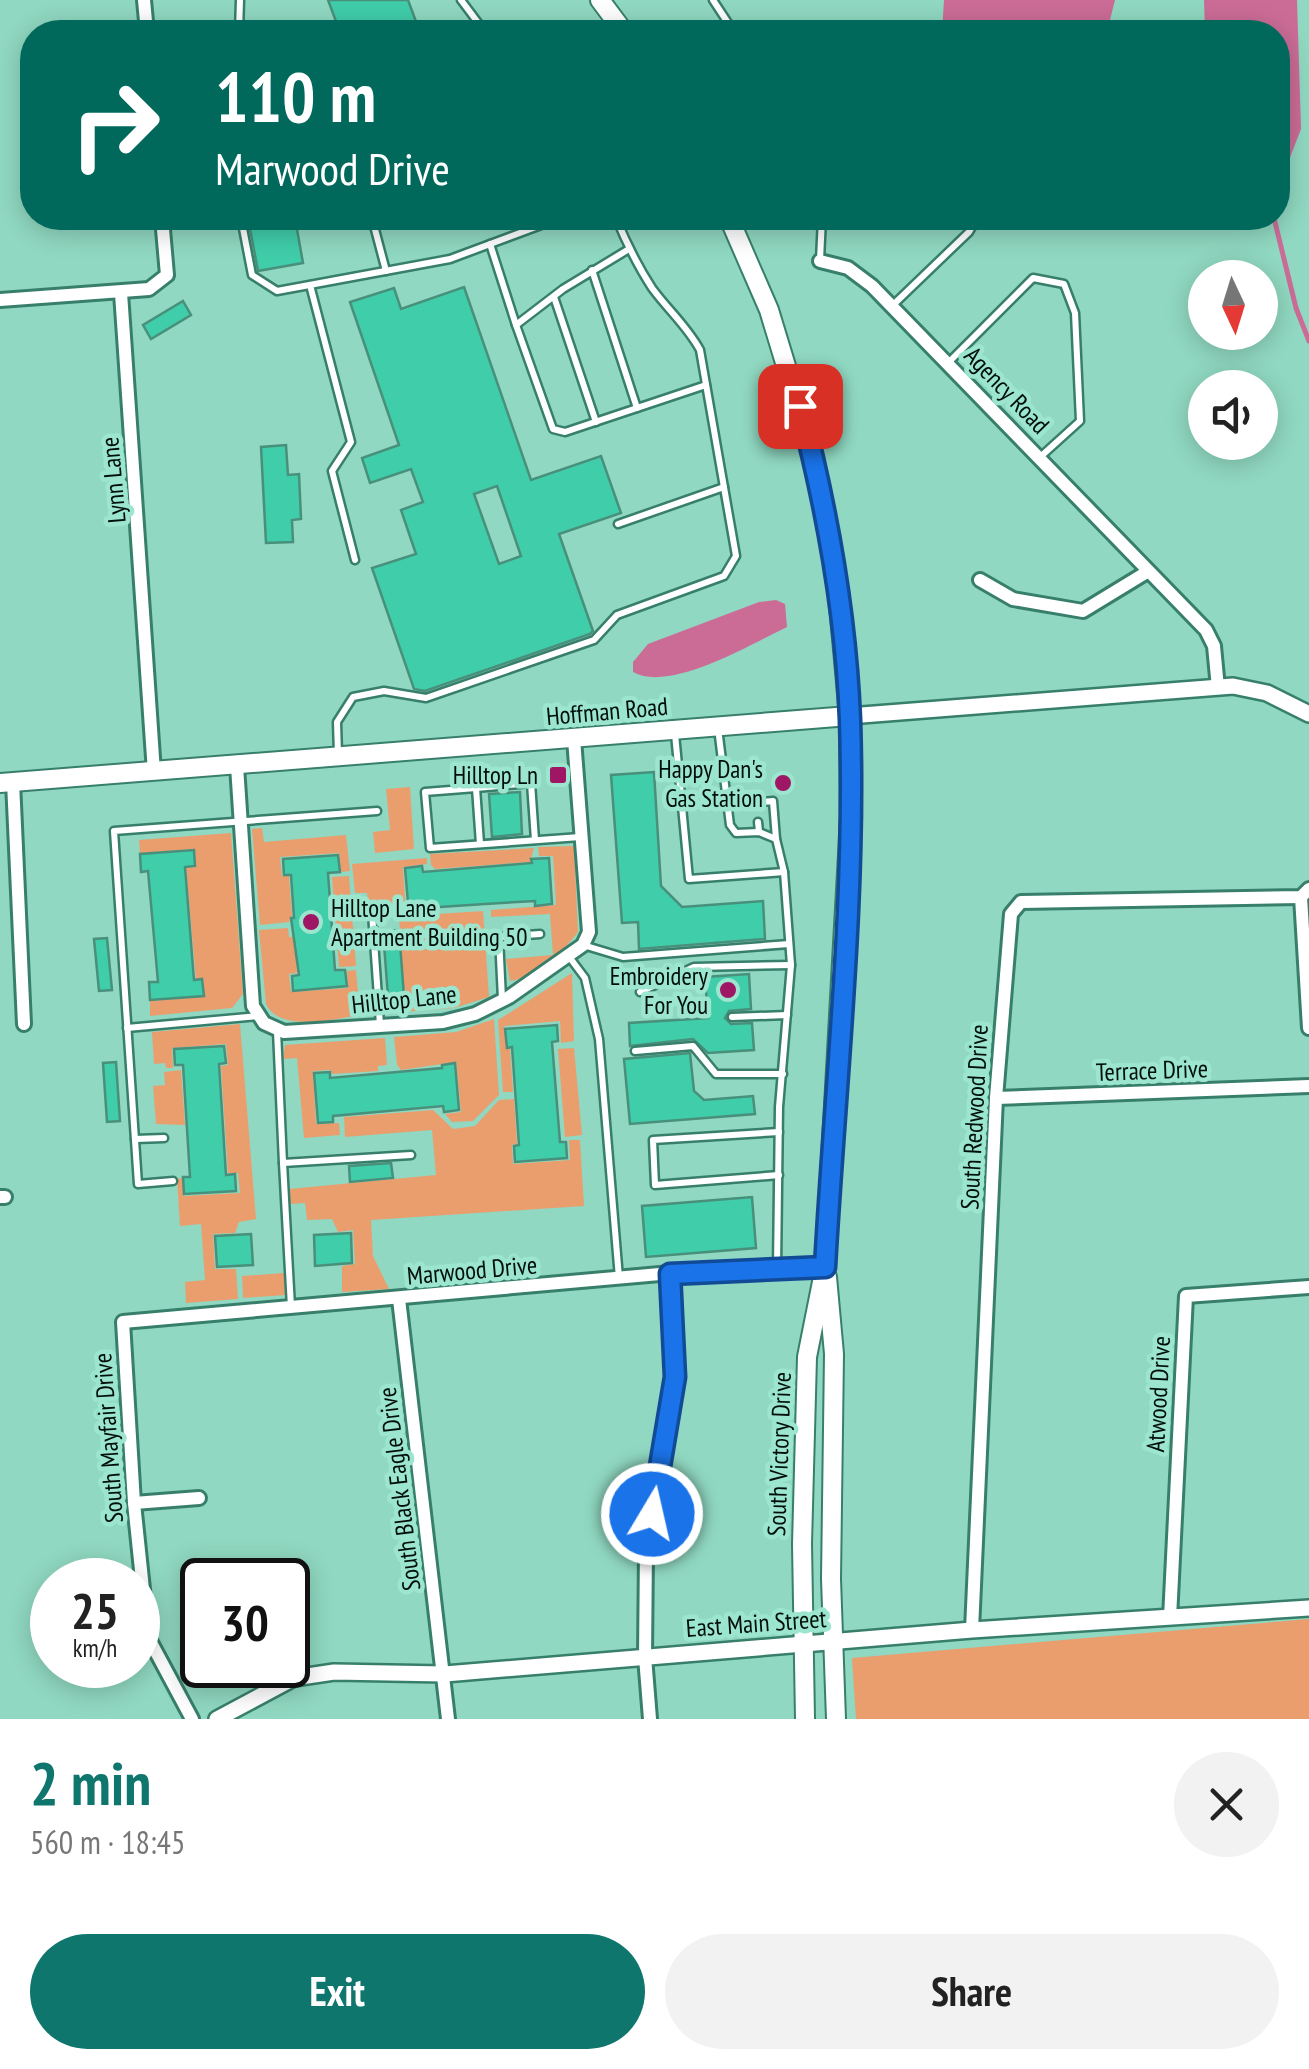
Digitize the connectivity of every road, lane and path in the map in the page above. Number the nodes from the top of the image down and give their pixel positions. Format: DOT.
graph roads {
  1 [pos="460,0"];
  2 [pos="476,20"];
  3 [pos="163,230"];
  4 [pos="243,230"];
  5 [pos="375,230"];
  6 [pos="528,230"];
  7 [pos="621,230"];
  8 [pos="734,230"];
  9 [pos="821,230"];
  10 [pos="970,230"];
  11 [pos="490,244"];
  12 [pos="629,249"];
  13 [pos="820,261"];
  14 [pos="592,270"];
  15 [pos="386,271"];
  16 [pos="310,284"];
  17 [pos="120,293"];
  18 [pos="554,297"];
  19 [pos="0,300"];
  20 [pos="892,306"];
  21 [pos="516,325"];
  22 [pos="947,364"];
  23 [pos="706,385"];
  24 [pos="636,408"];
  25 [pos="596,422"];
  26 [pos="1038,459"];
  27 [pos="724,487"];
  28 [pos="618,524"];
  29 [pos="356,560"];
  30 [pos="1148,572"];
  31 [pos="980,580"];
  32 [pos="1218,688"];
  33 [pos="1309,714"];
  34 [pos="850,716"];
  35 [pos="718,726"];
  36 [pos="674,730"];
  37 [pos="574,739"];
  38 [pos="338,758"];
  39 [pos="236,766"];
  40 [pos="154,772"];
  41 [pos="6,782"];
  42 [pos="476,788"];
  43 [pos="726,805"];
  44 [pos="376,810"];
  45 [pos="758,822"];
  46 [pos="241,824"];
  47 [pos="759,832"];
  48 [pos="582,836"];
  49 [pos="776,839"];
  50 [pos="535,840"];
  51 [pos="480,844"];
  52 [pos="784,872"];
  53 [pos="1305,893"];
  54 [pos="372,913"];
  55 [pos="540,934"];
  56 [pos="790,944"];
  57 [pos="583,945"];
  58 [pos="570,958"];
  59 [pos="791,965"];
  60 [pos="640,992"];
  61 [pos="502,1001"];
  62 [pos="787,1015"];
  63 [pos="259,1016"];
  64 [pos="732,1018"];
  65 [pos="24,1024"];
  66 [pos="380,1026"];
  67 [pos="127,1028"];
  68 [pos="1309,1028"];
  69 [pos="278,1030"];
  70 [pos="635,1051"];
  71 [pos="783,1074"];
  72 [pos="1309,1086"];
  73 [pos="996,1098"];
  74 [pos="779,1132"];
  75 [pos="164,1138"];
  76 [pos="134,1140"];
  77 [pos="411,1155"];
  78 [pos="283,1164"];
  79 [pos="780,1175"];
  80 [pos="173,1181"];
  81 [pos="825,1267"];
  82 [pos="777,1269"];
  83 [pos="670,1274"];
  84 [pos="619,1278"];
  85 [pos="1309,1288"];
  86 [pos="399,1299"];
  87 [pos="291,1308"];
  88 [pos="123,1322"];
  89 [pos="199,1498"];
  90 [pos="134,1503"];
  91 [pos="1309,1608"];
  92 [pos="1170,1618"];
  93 [pos="972,1630"];
  94 [pos="833,1642"];
  95 [pos="802,1644"];
  96 [pos="645,1657"];
  97 [pos="444,1674"];
  98 [pos="192,1719"];
  99 [pos="217,1719"];
  100 [pos="448,1719"];
  101 [pos="650,1719"];
  102 [pos="805,1719"];
  103 [pos="836,1719"];
  1 -- 2 [label="lane"];
  3 -- 17 [label="street"];
  4 -- 16 [label="lane"];
  5 -- 15 [label="lane"];
  6 -- 11 [label="lane"];
  7 -- 12 [label="lane"];
  8 -- 34 [label="main road, South Victory Drive"];
  9 -- 13 [label="lane"];
  10 -- 20 [label="lane"];
  11 -- 15 [label="lane"];
  11 -- 21 [label="lane"];
  12 -- 14 [label="lane"];
  12 -- 23 [label="lane"];
  13 -- 20 [label="street, Agency Road"];
  14 -- 18 [label="lane"];
  14 -- 24 [label="lane"];
  15 -- 16 [label="lane"];
  16 -- 29 [label="lane"];
  17 -- 19 [label="street"];
  17 -- 40 [label="street, Lynn Lane"];
  18 -- 21 [label="lane"];
  18 -- 25 [label="lane"];
  20 -- 22 [label="street, Agency Road"];
  21 -- 25 [label="lane"];
  22 -- 26 [label="street, Agency Road"];
  22 -- 26 [label="lane"];
  23 -- 24 [label="lane"];
  23 -- 27 [label="lane"];
  24 -- 25 [label="lane"];
  26 -- 30 [label="street, Agency Road"];
  27 -- 28 [label="lane"];
  27 -- 38 [label="lane"];
  30 -- 31 [label="street"];
  30 -- 32 [label="street, Agency Road"];
  32 -- 33 [label="street"];
  32 -- 34 [label="street, Hoffman Road"];
  34 -- 35 [label="main road, Hoffman Road"];
  34 -- 81 [label="main road, South Victory Drive"];
  35 -- 36 [label="main road, Hoffman Road"];
  35 -- 43 [label="lane"];
  36 -- 37 [label="main road, Hoffman Road"];
  36 -- 52 [label="lane"];
  37 -- 38 [label="main road, Hoffman Road"];
  37 -- 48 [label="street"];
  38 -- 39 [label="main road, Hoffman Road"];
  39 -- 40 [label="main road, Hoffman Road"];
  39 -- 46 [label="street"];
  40 -- 41 [label="main road, Hoffman Road"];
  41 -- 65 [label="street"];
  42 -- 50 [label="lane"];
  42 -- 51 [label="lane"];
  42 -- 51 [label="lane"];
  43 -- 47 [label="lane"];
  43 -- 49 [label="lane"];
  44 -- 46 [label="lane"];
  45 -- 47 [label="lane"];
  46 -- 63 [label="street"];
  46 -- 67 [label="lane"];
  47 -- 49 [label="lane"];
  48 -- 50 [label="lane"];
  48 -- 57 [label="street"];
  49 -- 52 [label="lane"];
  50 -- 51 [label="lane"];
  52 -- 56 [label="lane"];
  53 -- 68 [label="street"];
  53 -- 73 [label="street, South Redwood Drive"];
  54 -- 66 [label="lane"];
  55 -- 61 [label="lane"];
  56 -- 57 [label="lane"];
  56 -- 59 [label="lane"];
  57 -- 58 [label="street, Hilltop Lane"];
  58 -- 61 [label="street, Hilltop Lane"];
  58 -- 84 [label="lane"];
  59 -- 60 [label="lane"];
  59 -- 62 [label="lane"];
  61 -- 66 [label="street, Hilltop Lane"];
  62 -- 64 [label="lane"];
  62 -- 71 [label="lane"];
  63 -- 67 [label="lane"];
  63 -- 69 [label="street"];
  66 -- 69 [label="street, Hilltop Lane"];
  67 -- 76 [label="lane"];
  69 -- 78 [label="lane"];
  70 -- 71 [label="lane"];
  71 -- 74 [label="lane"];
  72 -- 73 [label="street, Terrace Drive"];
  73 -- 93 [label="street, South Redwood Drive"];
  74 -- 79 [label="lane"];
  74 -- 79 [label="lane"];
  75 -- 76 [label="lane"];
  76 -- 80 [label="lane"];
  77 -- 78 [label="lane"];
  78 -- 87 [label="lane"];
  79 -- 82 [label="lane"];
  81 -- 82 [label="street, Marwood Drive"];
  81 -- 94 [label="main road, South Victory Drive"];
  81 -- 95 [label="main road, South Victory Drive"];
  82 -- 83 [label="street, Marwood Drive"];
  83 -- 84 [label="street, Marwood Drive"];
  83 -- 96 [label="street"];
  84 -- 86 [label="street, Marwood Drive"];
  85 -- 92 [label="street, Atwood Drive"];
  86 -- 87 [label="street, Marwood Drive"];
  86 -- 97 [label="street, South Black Eagle Drive"];
  87 -- 88 [label="street, Marwood Drive"];
  88 -- 90 [label="street, South Mayfair Drive"];
  89 -- 90 [label="street"];
  90 -- 98 [label="street, South Mayfair Drive"];
  91 -- 92 [label="street, East Main Street"];
  92 -- 93 [label="street, East Main Street"];
  93 -- 94 [label="street, East Main Street"];
  94 -- 95 [label="street, East Main Street"];
  94 -- 103 [label="main road, South Victory Drive"];
  95 -- 96 [label="street, East Main Street"];
  95 -- 102 [label="main road, South Victory Drive"];
  96 -- 97 [label="street, East Main Street"];
  96 -- 101 [label="street"];
  97 -- 99 [label="street, East Main Street"];
  97 -- 100 [label="street, South Black Eagle Drive"];
}
